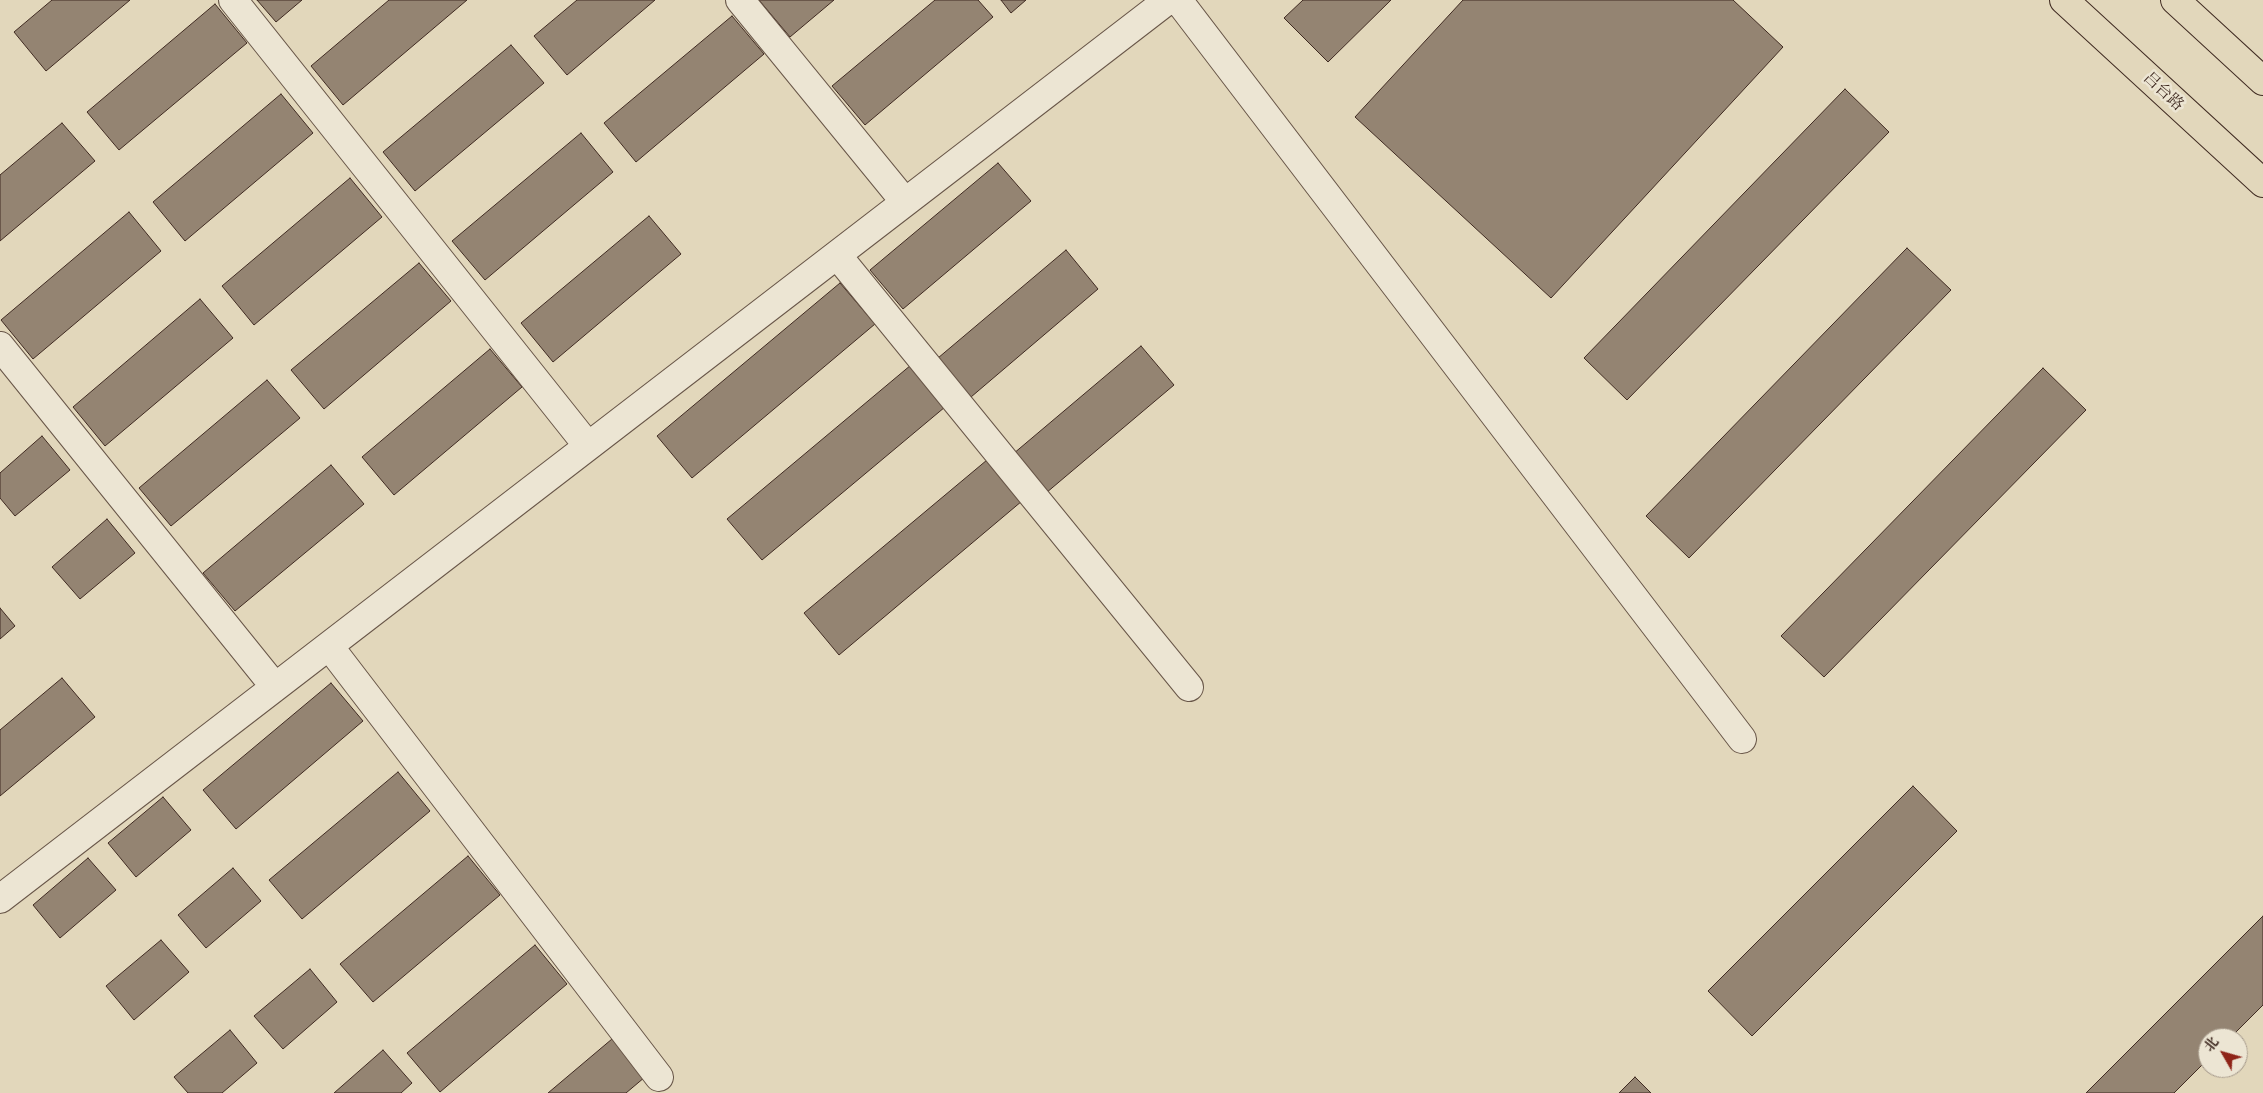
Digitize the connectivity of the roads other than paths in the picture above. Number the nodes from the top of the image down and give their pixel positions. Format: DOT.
graph roads {
  1 [pos="233,0"];
  2 [pos="740,0"];
  3 [pos="1168,0"];
  4 [pos="1178,0"];
  5 [pos="2064,0"];
  6 [pos="2175,0"];
  7 [pos="2263,81"];
  8 [pos="2263,183"];
  9 [pos="905,202"];
  10 [pos="837,255"];
  11 [pos="0,346"];
  12 [pos="588,446"];
  13 [pos="329,646"];
  14 [pos="1189,687"];
  15 [pos="275,688"];
  16 [pos="1742,739"];
  17 [pos="1,896"];
  18 [pos="659,1077"];
  1 -- 12 [label="street"];
  2 -- 9 [label="street"];
  3 -- 9 [label="street"];
  4 -- 16 [label="street"];
  5 -- 8 [label="main road, 吕台路"];
  6 -- 7 [label="main road"];
  9 -- 10 [label="street"];
  10 -- 12 [label="street"];
  10 -- 14 [label="street"];
  11 -- 15 [label="street"];
  12 -- 13 [label="street"];
  13 -- 15 [label="street"];
  13 -- 18 [label="street"];
  15 -- 17 [label="street"];
}
